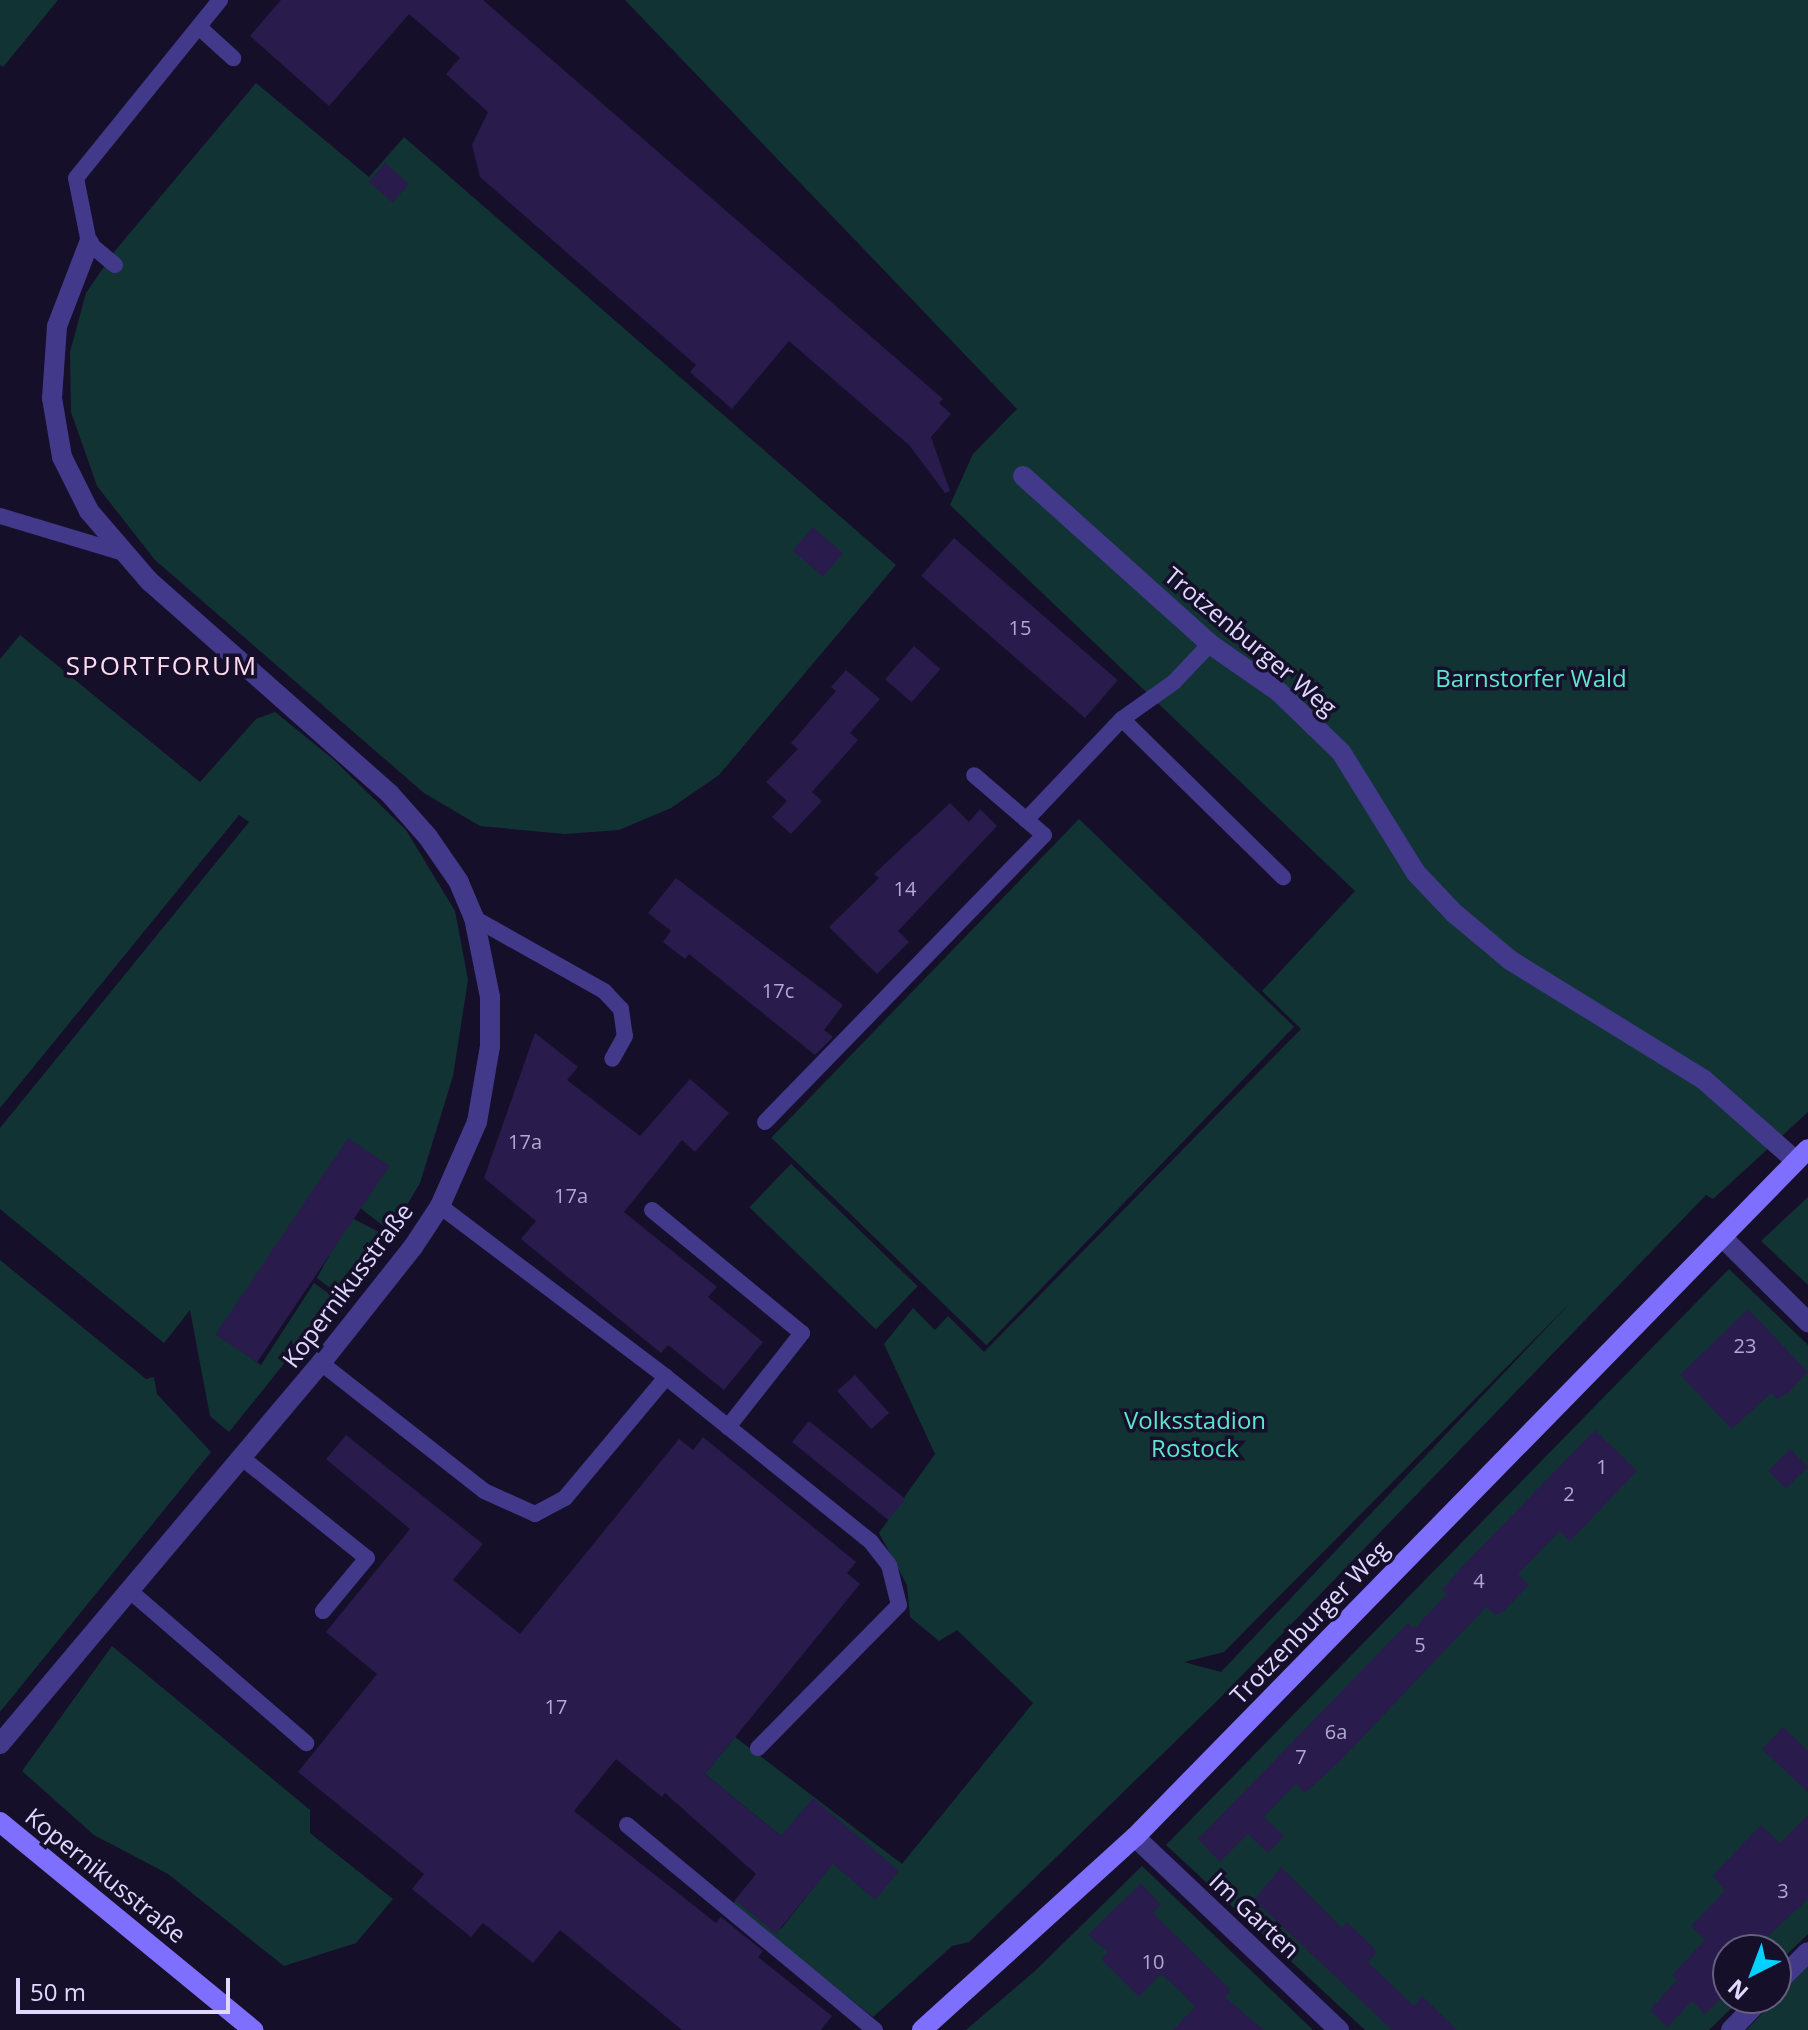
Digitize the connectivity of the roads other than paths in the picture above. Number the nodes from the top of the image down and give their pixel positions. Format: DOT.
graph roads {
  1 [pos="220,0"];
  2 [pos="200,28"];
  3 [pos="233,58"];
  4 [pos="89,243"];
  5 [pos="115,265"];
  6 [pos="1023,476"];
  7 [pos="0,516"];
  8 [pos="120,552"];
  9 [pos="1210,644"];
  10 [pos="1122,719"];
  11 [pos="974,775"];
  12 [pos="1026,820"];
  13 [pos="1283,877"];
  14 [pos="474,918"];
  15 [pos="612,1059"];
  16 [pos="765,1122"];
  17 [pos="1802,1155"];
  18 [pos="440,1206"];
  19 [pos="652,1210"];
  20 [pos="1728,1245"];
  21 [pos="1808,1322"];
  22 [pos="321,1363"];
  23 [pos="666,1377"];
  24 [pos="728,1427"];
  25 [pos="242,1458"];
  26 [pos="130,1591"];
  27 [pos="323,1611"];
  28 [pos="306,1743"];
  29 [pos="0,1744"];
  30 [pos="758,1748"];
  31 [pos="0,1822"];
  32 [pos="627,1825"];
  33 [pos="1135,1837"];
  34 [pos="1808,1952"];
  35 [pos="1792,1968"];
  36 [pos="1746,2014"];
  37 [pos="253,2030"];
  38 [pos="875,2030"];
  39 [pos="922,2030"];
  40 [pos="1339,2030"];
  41 [pos="1731,2030"];
  1 -- 2 [label="lane"];
  2 -- 3 [label="lane"];
  2 -- 4 [label="lane"];
  4 -- 5 [label="lane"];
  4 -- 8 [label="street, Kopernikusstraße"];
  6 -- 9 [label="street, Trotzenburger Weg"];
  7 -- 8 [label="lane"];
  8 -- 14 [label="street, Kopernikusstraße"];
  9 -- 10 [label="lane"];
  9 -- 17 [label="street, Trotzenburger Weg"];
  10 -- 12 [label="lane"];
  10 -- 13 [label="lane"];
  11 -- 12 [label="lane"];
  12 -- 16 [label="lane"];
  14 -- 15 [label="lane"];
  14 -- 18 [label="street, Kopernikusstraße"];
  17 -- 20 [label="street, Trotzenburger Weg"];
  18 -- 22 [label="street, Kopernikusstraße"];
  18 -- 23 [label="lane"];
  19 -- 24 [label="lane"];
  20 -- 21 [label="street"];
  20 -- 33 [label="street, Trotzenburger Weg"];
  22 -- 23 [label="lane"];
  22 -- 25 [label="street, Kopernikusstraße"];
  23 -- 24 [label="lane"];
  24 -- 30 [label="lane"];
  25 -- 26 [label="street, Kopernikusstraße"];
  25 -- 27 [label="lane"];
  26 -- 28 [label="lane"];
  26 -- 29 [label="street, Kopernikusstraße"];
  31 -- 37 [label="street, Kopernikusstraße"];
  32 -- 38 [label="lane"];
  33 -- 39 [label="street, Trotzenburger Weg"];
  33 -- 40 [label="street, Im Garten"];
  34 -- 35 [label="street"];
  36 -- 41 [label="street"];
}
